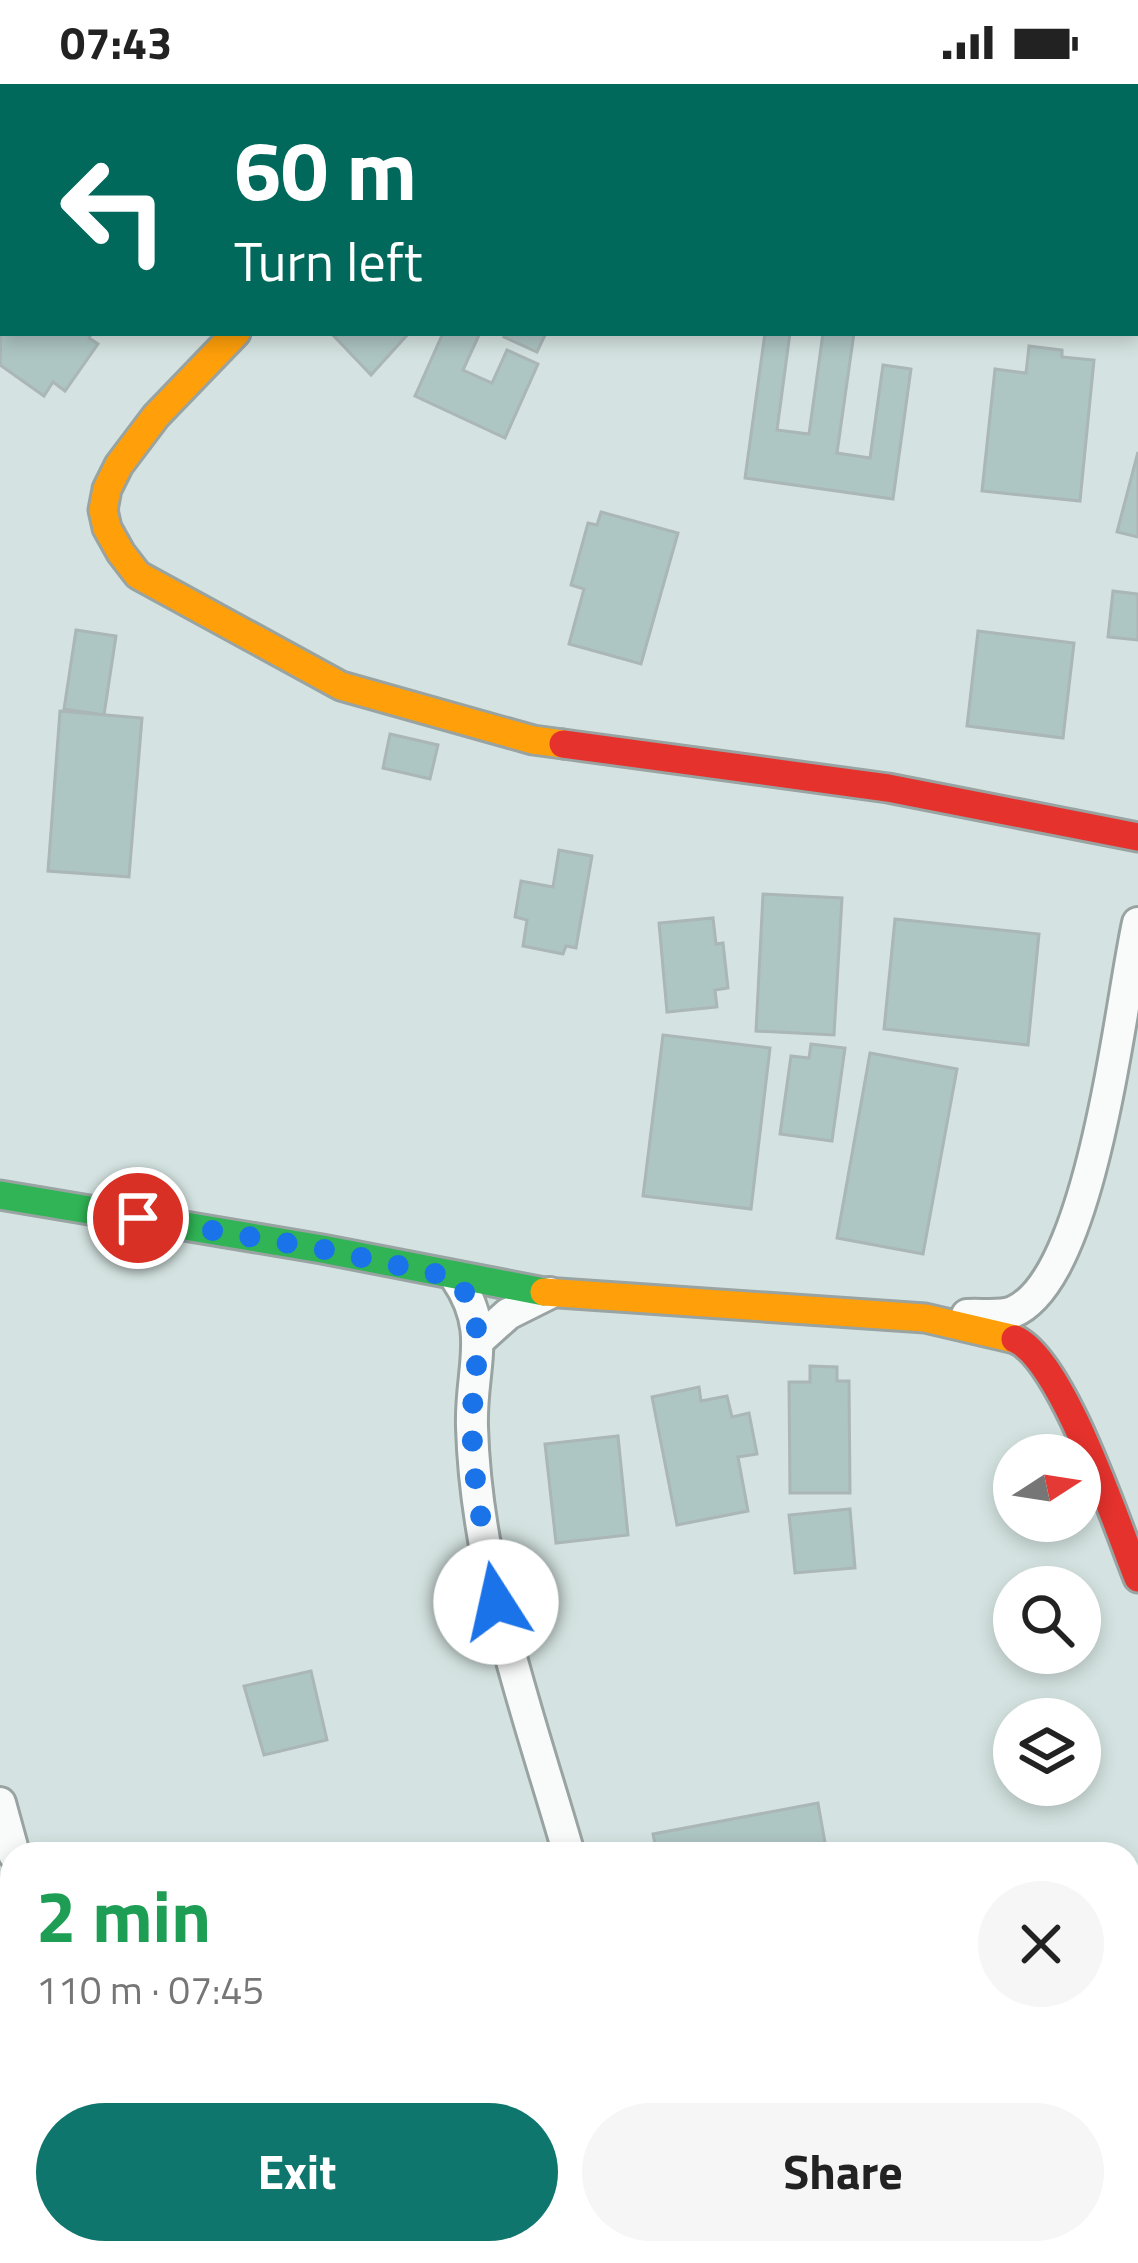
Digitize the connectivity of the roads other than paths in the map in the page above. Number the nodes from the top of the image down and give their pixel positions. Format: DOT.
graph roads {
  1 [pos="233,336"];
  2 [pos="1138,837"];
  3 [pos="1138,923"];
  4 [pos="0,1195"];
  5 [pos="456,1278"];
  6 [pos="550,1293"];
  7 [pos="925,1318"];
  8 [pos="479,1340"];
  9 [pos="1138,1578"];
  10 [pos="0,1803"];
  11 [pos="11,1842"];
  12 [pos="565,1842"];
  1 -- 2 [label="street"];
  3 -- 7 [label="street"];
  4 -- 5 [label="street"];
  5 -- 6 [label="street"];
  5 -- 8 [label="street"];
  6 -- 7 [label="street"];
  6 -- 8 [label="street"];
  7 -- 9 [label="street"];
  8 -- 12 [label="street"];
  10 -- 11 [label="street"];
}
